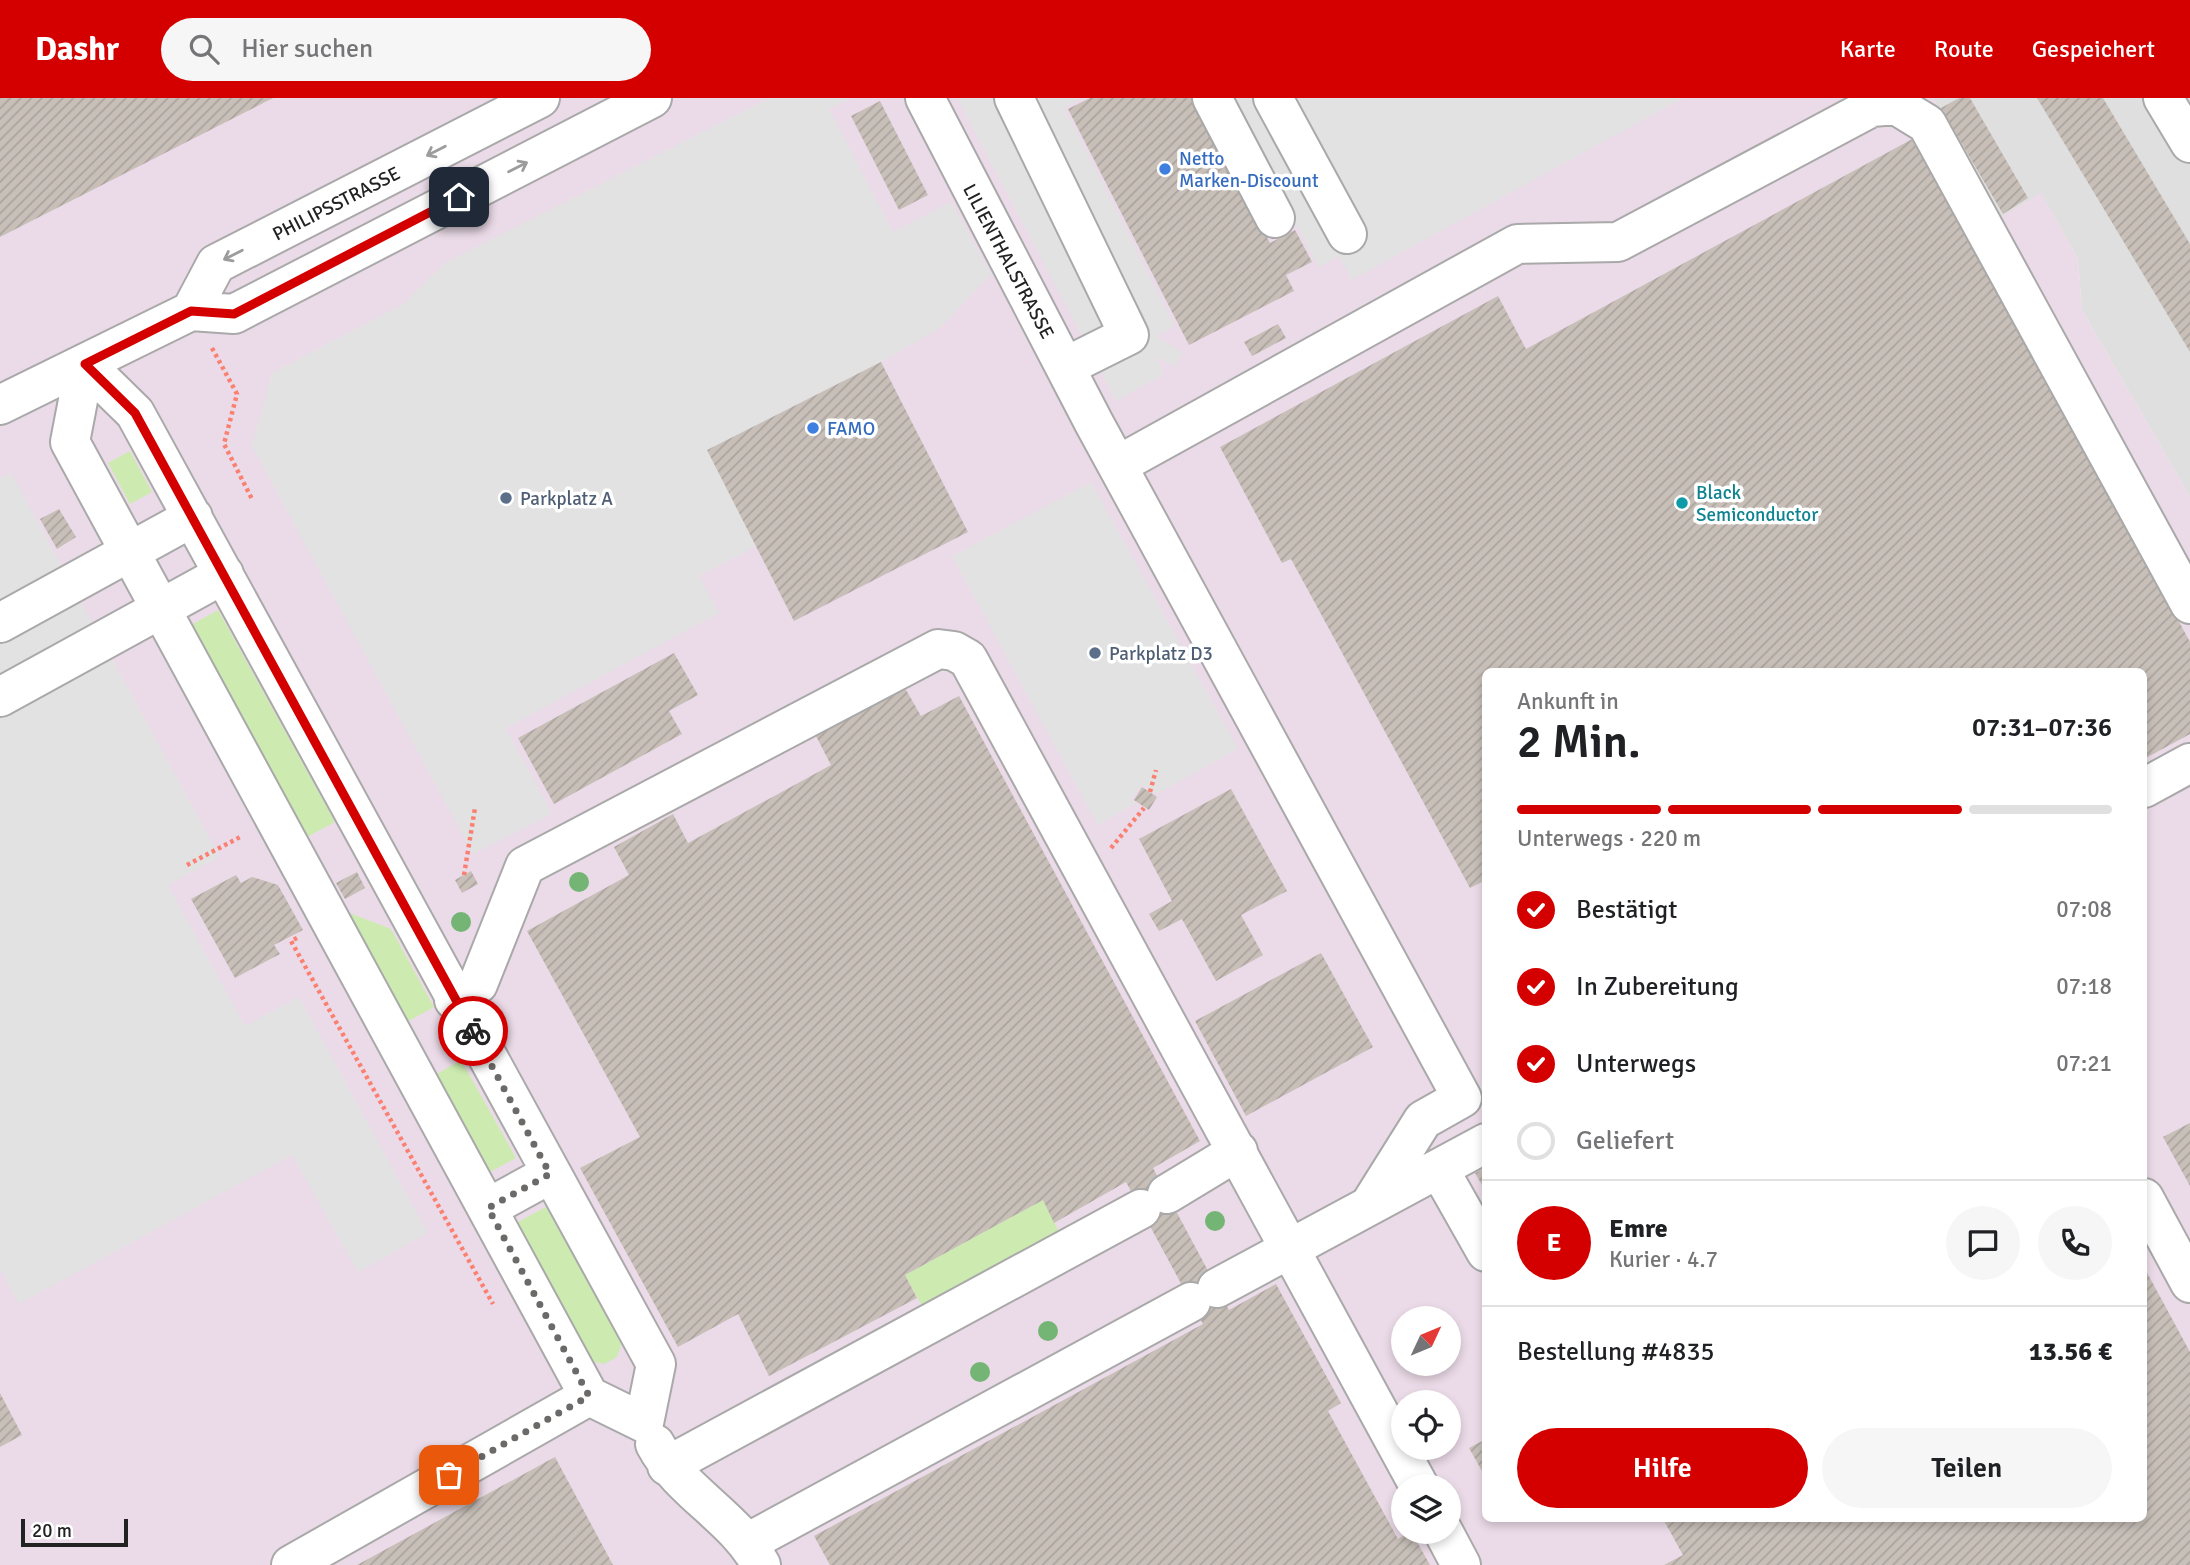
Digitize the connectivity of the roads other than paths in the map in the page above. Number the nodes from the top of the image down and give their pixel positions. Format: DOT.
graph roads {
  1 [pos="540,98"];
  2 [pos="652,98"];
  3 [pos="925,98"];
  4 [pos="1014,98"];
  5 [pos="1212,98"];
  6 [pos="1273,98"];
  7 [pos="2163,98"];
  8 [pos="2190,143"];
  9 [pos="1275,218"];
  10 [pos="1347,234"];
  11 [pos="191,311"];
  12 [pos="85,364"];
  13 [pos="1065,368"];
  14 [pos="0,405"];
  15 [pos="1118,465"];
  16 [pos="193,517"];
  17 [pos="129,552"];
  18 [pos="224,574"];
  19 [pos="2190,604"];
  20 [pos="160,610"];
  21 [pos="0,623"];
  22 [pos="0,696"];
  23 [pos="2190,763"];
  24 [pos="2147,786"];
  25 [pos="454,1000"];
  26 [pos="1482,1145"];
  27 [pos="1238,1151"];
  28 [pos="1439,1169"];
  29 [pos="550,1174"];
  30 [pos="2147,1204"];
  31 [pos="1369,1206"];
  32 [pos="488,1208"];
  33 [pos="1482,1245"];
  34 [pos="1292,1249"];
  35 [pos="2190,1283"];
  36 [pos="589,1396"];
  37 [pos="644,1423"];
  38 [pos="667,1466"];
  39 [pos="1413,1474"];
  40 [pos="1450,1544"];
  41 [pos="755,1554"];
  42 [pos="291,1565"];
  43 [pos="1461,1565"];
  1 -- 11 [label="street, PHILIPSSTRASSE, one-way"];
  11 -- 2 [label="street, one-way"];
  3 -- 13 [label="street, LILIENTHALSTRASSE"];
  4 -- 13 [label="street"];
  5 -- 9 [label="street"];
  6 -- 10 [label="street"];
  7 -- 8 [label="street"];
  11 -- 12 [label="street"];
  12 -- 14 [label="street"];
  12 -- 16 [label="street"];
  12 -- 17 [label="street"];
  13 -- 15 [label="street, LILIENTHALSTRASSE"];
  15 -- 19 [label="street"];
  15 -- 31 [label="street, LILIENTHALSTRASSE"];
  16 -- 17 [label="street"];
  16 -- 18 [label="street"];
  17 -- 20 [label="street"];
  17 -- 21 [label="street"];
  18 -- 20 [label="street"];
  18 -- 25 [label="street"];
  20 -- 22 [label="street"];
  20 -- 32 [label="street"];
  23 -- 24 [label="street"];
  25 -- 27 [label="street"];
  25 -- 29 [label="street"];
  26 -- 28 [label="street"];
  27 -- 34 [label="street"];
  27 -- 38 [label="street"];
  28 -- 31 [label="street"];
  28 -- 33 [label="street"];
  29 -- 32 [label="street"];
  29 -- 37 [label="street"];
  30 -- 35 [label="street"];
  31 -- 34 [label="street"];
  32 -- 36 [label="street"];
  34 -- 39 [label="street"];
  34 -- 41 [label="street"];
  36 -- 37 [label="street"];
  36 -- 42 [label="street"];
  37 -- 38 [label="street"];
  38 -- 41 [label="street"];
  40 -- 43 [label="street"];
}
